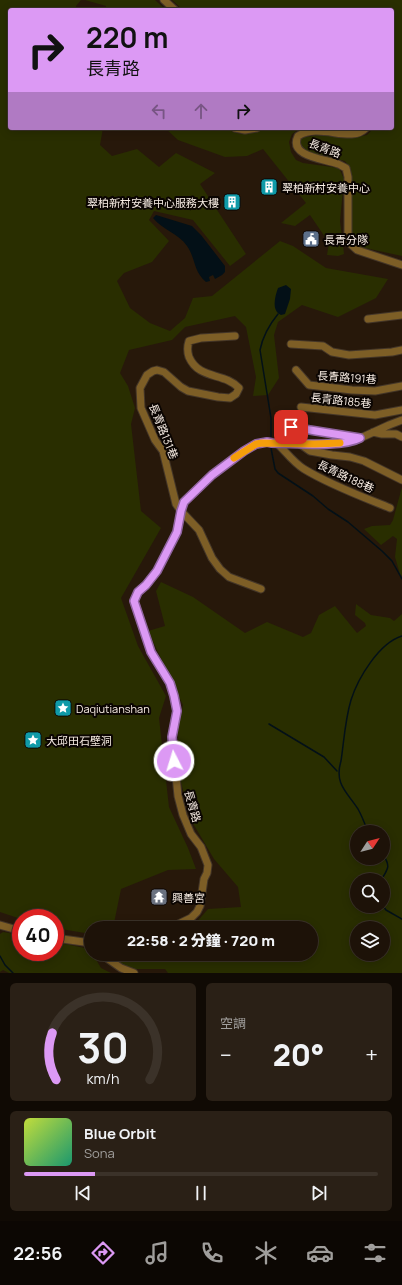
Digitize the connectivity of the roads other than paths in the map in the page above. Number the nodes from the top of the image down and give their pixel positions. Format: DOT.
graph roads {
  1 [pos="164,0"];
  2 [pos="173,8"];
  3 [pos="364,130"];
  4 [pos="402,264"];
  5 [pos="402,314"];
  6 [pos="368,319"];
  7 [pos="235,336"];
  8 [pos="291,344"];
  9 [pos="402,350"];
  10 [pos="296,370"];
  11 [pos="402,386"];
  12 [pos="301,407"];
  13 [pos="402,410"];
  14 [pos="402,420"];
  15 [pos="291,427"];
  16 [pos="373,432"];
  17 [pos="402,437"];
  18 [pos="360,438"];
  19 [pos="277,443"];
  20 [pos="300,444"];
  21 [pos="402,480"];
  22 [pos="390,508"];
  23 [pos="181,511"];
  24 [pos="261,589"];
  25 [pos="185,921"];
  26 [pos="0,925"];
  27 [pos="12,928"];
  28 [pos="64,940"];
  29 [pos="84,943"];
  30 [pos="110,961"];
  31 [pos="134,973"];
  1 -- 2 [label="street"];
  3 -- 4 [label="street, 長青路"];
  5 -- 6 [label="street"];
  7 -- 23 [label="street, 長青路131巷"];
  8 -- 9 [label="street"];
  10 -- 11 [label="street, 長青路191巷"];
  12 -- 13 [label="street, 長青路185巷"];
  14 -- 16 [label="street, 長青路"];
  15 -- 18 [label="street"];
  16 -- 17 [label="street"];
  16 -- 18 [label="street, 長青路"];
  18 -- 20 [label="street, 長青路"];
  19 -- 20 [label="street, 長青路"];
  19 -- 22 [label="street, 長青路188巷"];
  19 -- 23 [label="street, 長青路"];
  20 -- 21 [label="street"];
  23 -- 24 [label="street, 長青路131巷"];
  23 -- 25 [label="street, 長青路"];
  26 -- 27 [label="street"];
  28 -- 29 [label="street"];
  30 -- 31 [label="street"];
}
